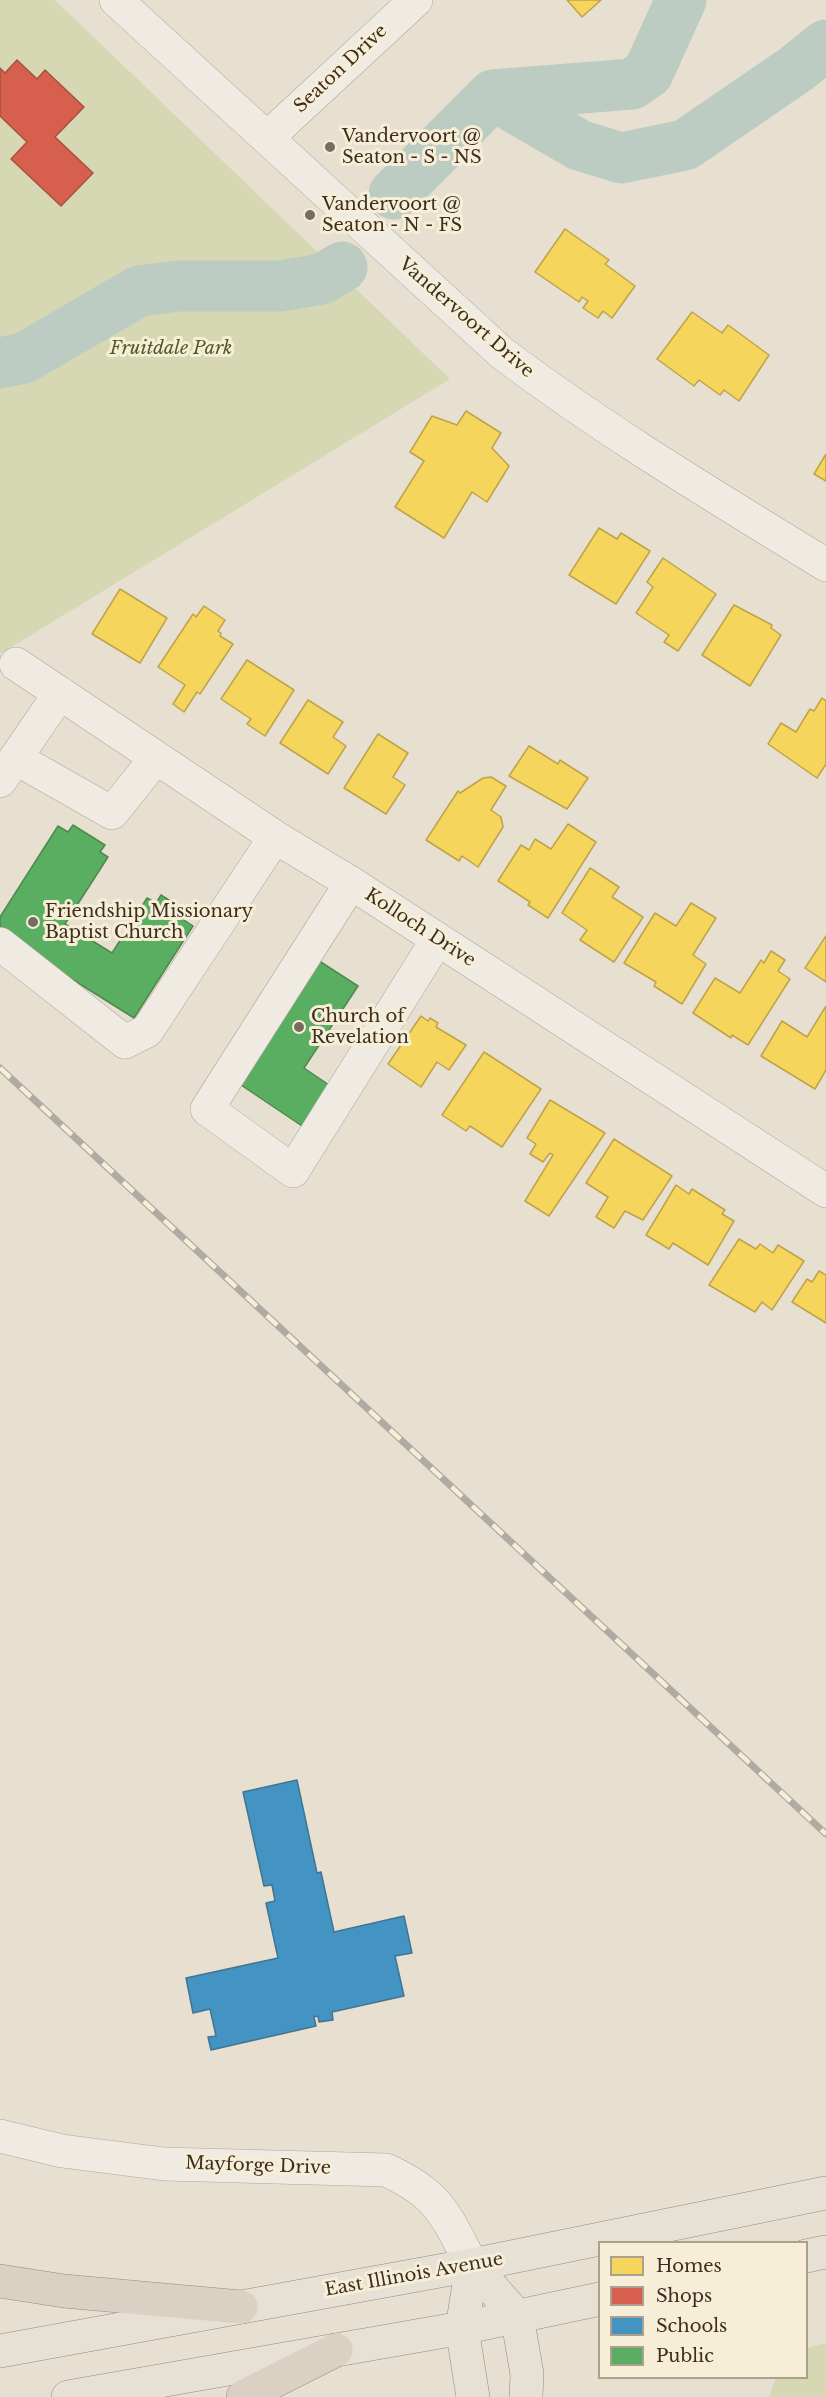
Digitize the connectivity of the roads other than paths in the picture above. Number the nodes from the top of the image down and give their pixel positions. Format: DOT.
graph roads {
  1 [pos="116,0"];
  2 [pos="416,0"];
  3 [pos="267,138"];
  4 [pos="826,565"];
  5 [pos="16,664"];
  6 [pos="60,693"];
  7 [pos="156,758"];
  8 [pos="8,770"];
  9 [pos="276,837"];
  10 [pos="351,883"];
  11 [pos="438,940"];
  12 [pos="0,944"];
  13 [pos="826,1191"];
  14 [pos="0,2136"];
  15 [pos="826,2193"];
  16 [pos="826,2252"];
  17 [pos="808,2256"];
  18 [pos="472,2265"];
  19 [pos="0,2280"];
  20 [pos="598,2299"];
  21 [pos="241,2307"];
  22 [pos="517,2316"];
  23 [pos="462,2328"];
  24 [pos="336,2350"];
  25 [pos="0,2351"];
  26 [pos="68,2397"];
  27 [pos="243,2397"];
  28 [pos="473,2397"];
  29 [pos="526,2397"];
  1 -- 3 [label="street, Vandervoort Drive"];
  2 -- 3 [label="street, Seaton Drive"];
  3 -- 4 [label="street, Vandervoort Drive"];
  5 -- 6 [label="street, Kolloch Drive"];
  6 -- 7 [label="street, Kolloch Drive"];
  6 -- 8 [label="street"];
  7 -- 8 [label="street"];
  7 -- 9 [label="street, Kolloch Drive"];
  9 -- 10 [label="street, Kolloch Drive"];
  9 -- 12 [label="street"];
  10 -- 11 [label="street, Kolloch Drive"];
  10 -- 11 [label="street"];
  11 -- 13 [label="street, Kolloch Drive"];
  14 -- 18 [label="street, Mayforge Drive"];
  15 -- 18 [label="main road, East Illinois Avenue"];
  16 -- 17 [label="main road"];
  18 -- 21 [label="main road, East Illinois Avenue"];
  18 -- 22 [label="main road"];
  18 -- 23 [label="main road"];
  19 -- 21 [label="highway"];
  20 -- 22 [label="main road"];
  21 -- 25 [label="main road, East Illinois Avenue"];
  22 -- 23 [label="main road"];
  22 -- 29 [label="main road"];
  23 -- 24 [label="main road"];
  23 -- 28 [label="main road"];
  24 -- 26 [label="main road"];
  24 -- 27 [label="highway"];
}
